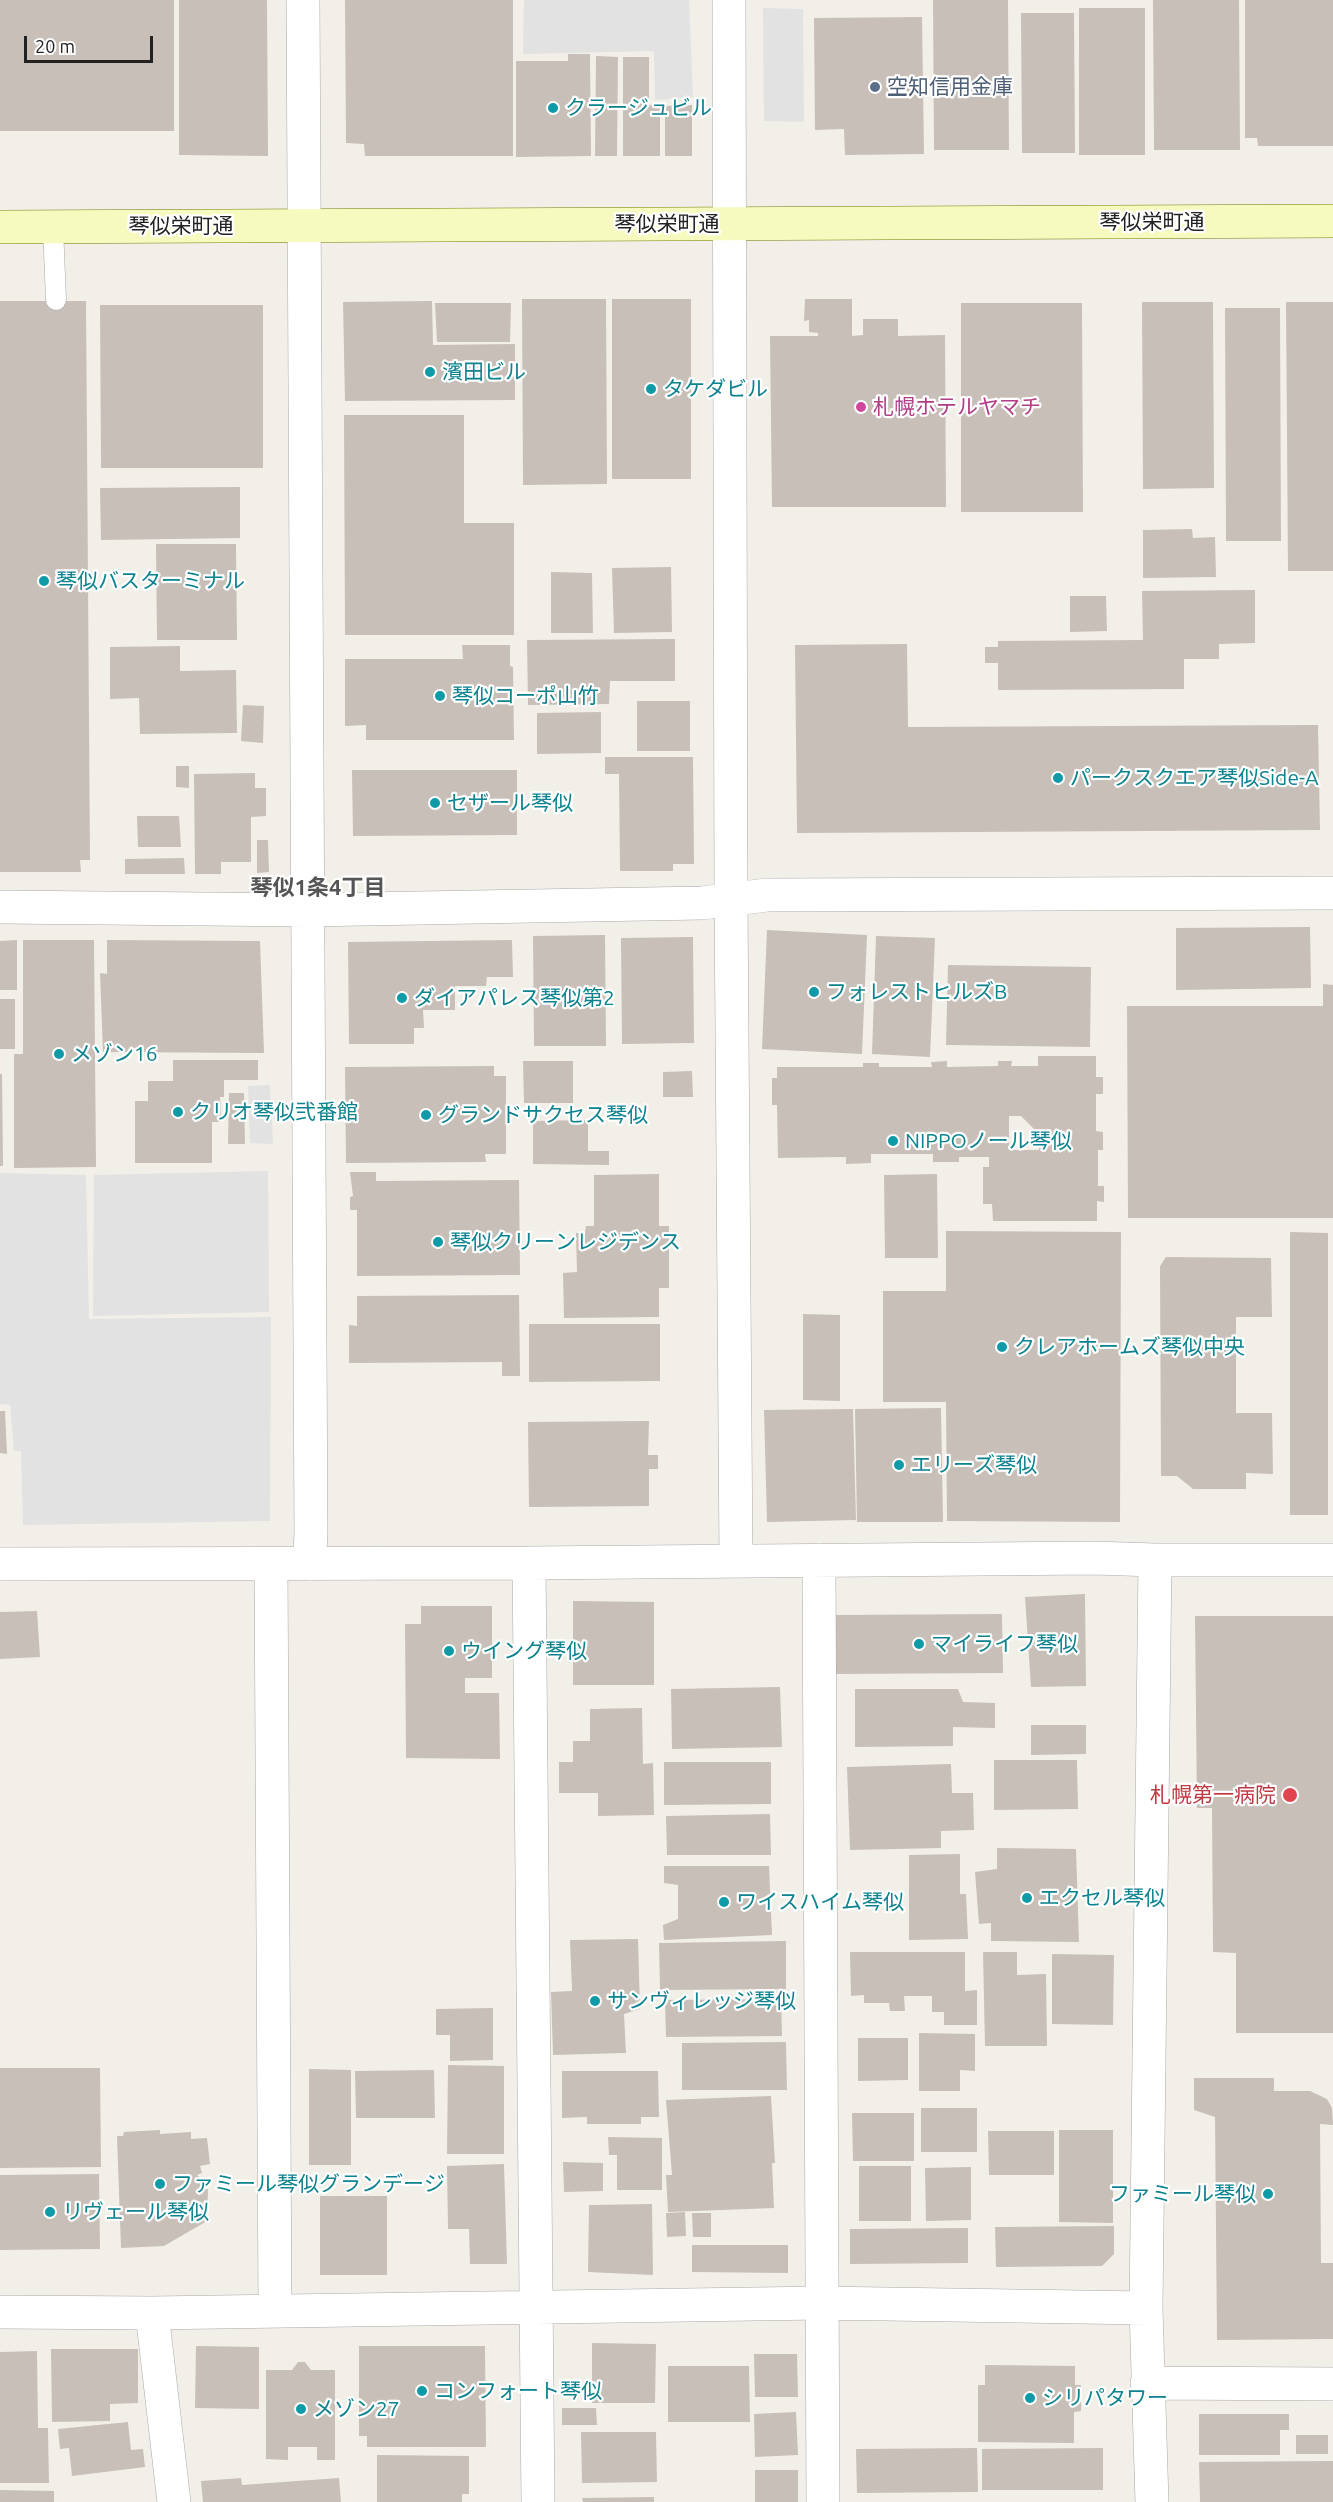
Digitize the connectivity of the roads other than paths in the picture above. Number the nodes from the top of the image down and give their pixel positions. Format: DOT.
graph roads {
  1 [pos="303,0"];
  2 [pos="729,0"];
  3 [pos="1333,221"];
  4 [pos="730,224"];
  5 [pos="304,225"];
  6 [pos="0,227"];
  7 [pos="53,227"];
  8 [pos="56,300"];
  9 [pos="1333,893"];
  10 [pos="730,900"];
  11 [pos="0,908"];
  12 [pos="307,910"];
  13 [pos="736,1560"];
  14 [pos="819,1560"];
  15 [pos="1155,1560"];
  16 [pos="1333,1560"];
  17 [pos="529,1563"];
  18 [pos="0,1564"];
  19 [pos="271,1564"];
  20 [pos="309,1564"];
  21 [pos="821,2303"];
  22 [pos="538,2308"];
  23 [pos="1146,2308"];
  24 [pos="275,2311"];
  25 [pos="0,2312"];
  26 [pos="152,2313"];
  27 [pos="1147,2383"];
  28 [pos="1333,2384"];
  29 [pos="174,2502"];
  30 [pos="538,2502"];
  31 [pos="823,2502"];
  32 [pos="1152,2502"];
  1 -- 5 [label="street"];
  2 -- 4 [label="street"];
  3 -- 4 [label="main road, 琴似栄町通"];
  4 -- 5 [label="main road, 琴似栄町通"];
  4 -- 10 [label="street"];
  5 -- 7 [label="main road, 琴似栄町通"];
  5 -- 12 [label="street"];
  6 -- 7 [label="main road, 琴似栄町通"];
  7 -- 8 [label="lane"];
  9 -- 10 [label="street"];
  10 -- 12 [label="street"];
  10 -- 13 [label="street"];
  11 -- 12 [label="street"];
  12 -- 20 [label="street"];
  13 -- 14 [label="street"];
  13 -- 17 [label="street"];
  14 -- 15 [label="street"];
  14 -- 21 [label="street"];
  15 -- 16 [label="street"];
  15 -- 23 [label="street"];
  17 -- 20 [label="street"];
  17 -- 22 [label="street"];
  18 -- 19 [label="street"];
  19 -- 20 [label="street"];
  19 -- 24 [label="street"];
  21 -- 22 [label="street"];
  21 -- 23 [label="street"];
  21 -- 31 [label="street"];
  22 -- 24 [label="street"];
  22 -- 30 [label="street"];
  23 -- 27 [label="street"];
  24 -- 26 [label="street"];
  25 -- 26 [label="street"];
  26 -- 29 [label="street"];
  27 -- 28 [label="street"];
  27 -- 32 [label="street"];
}
